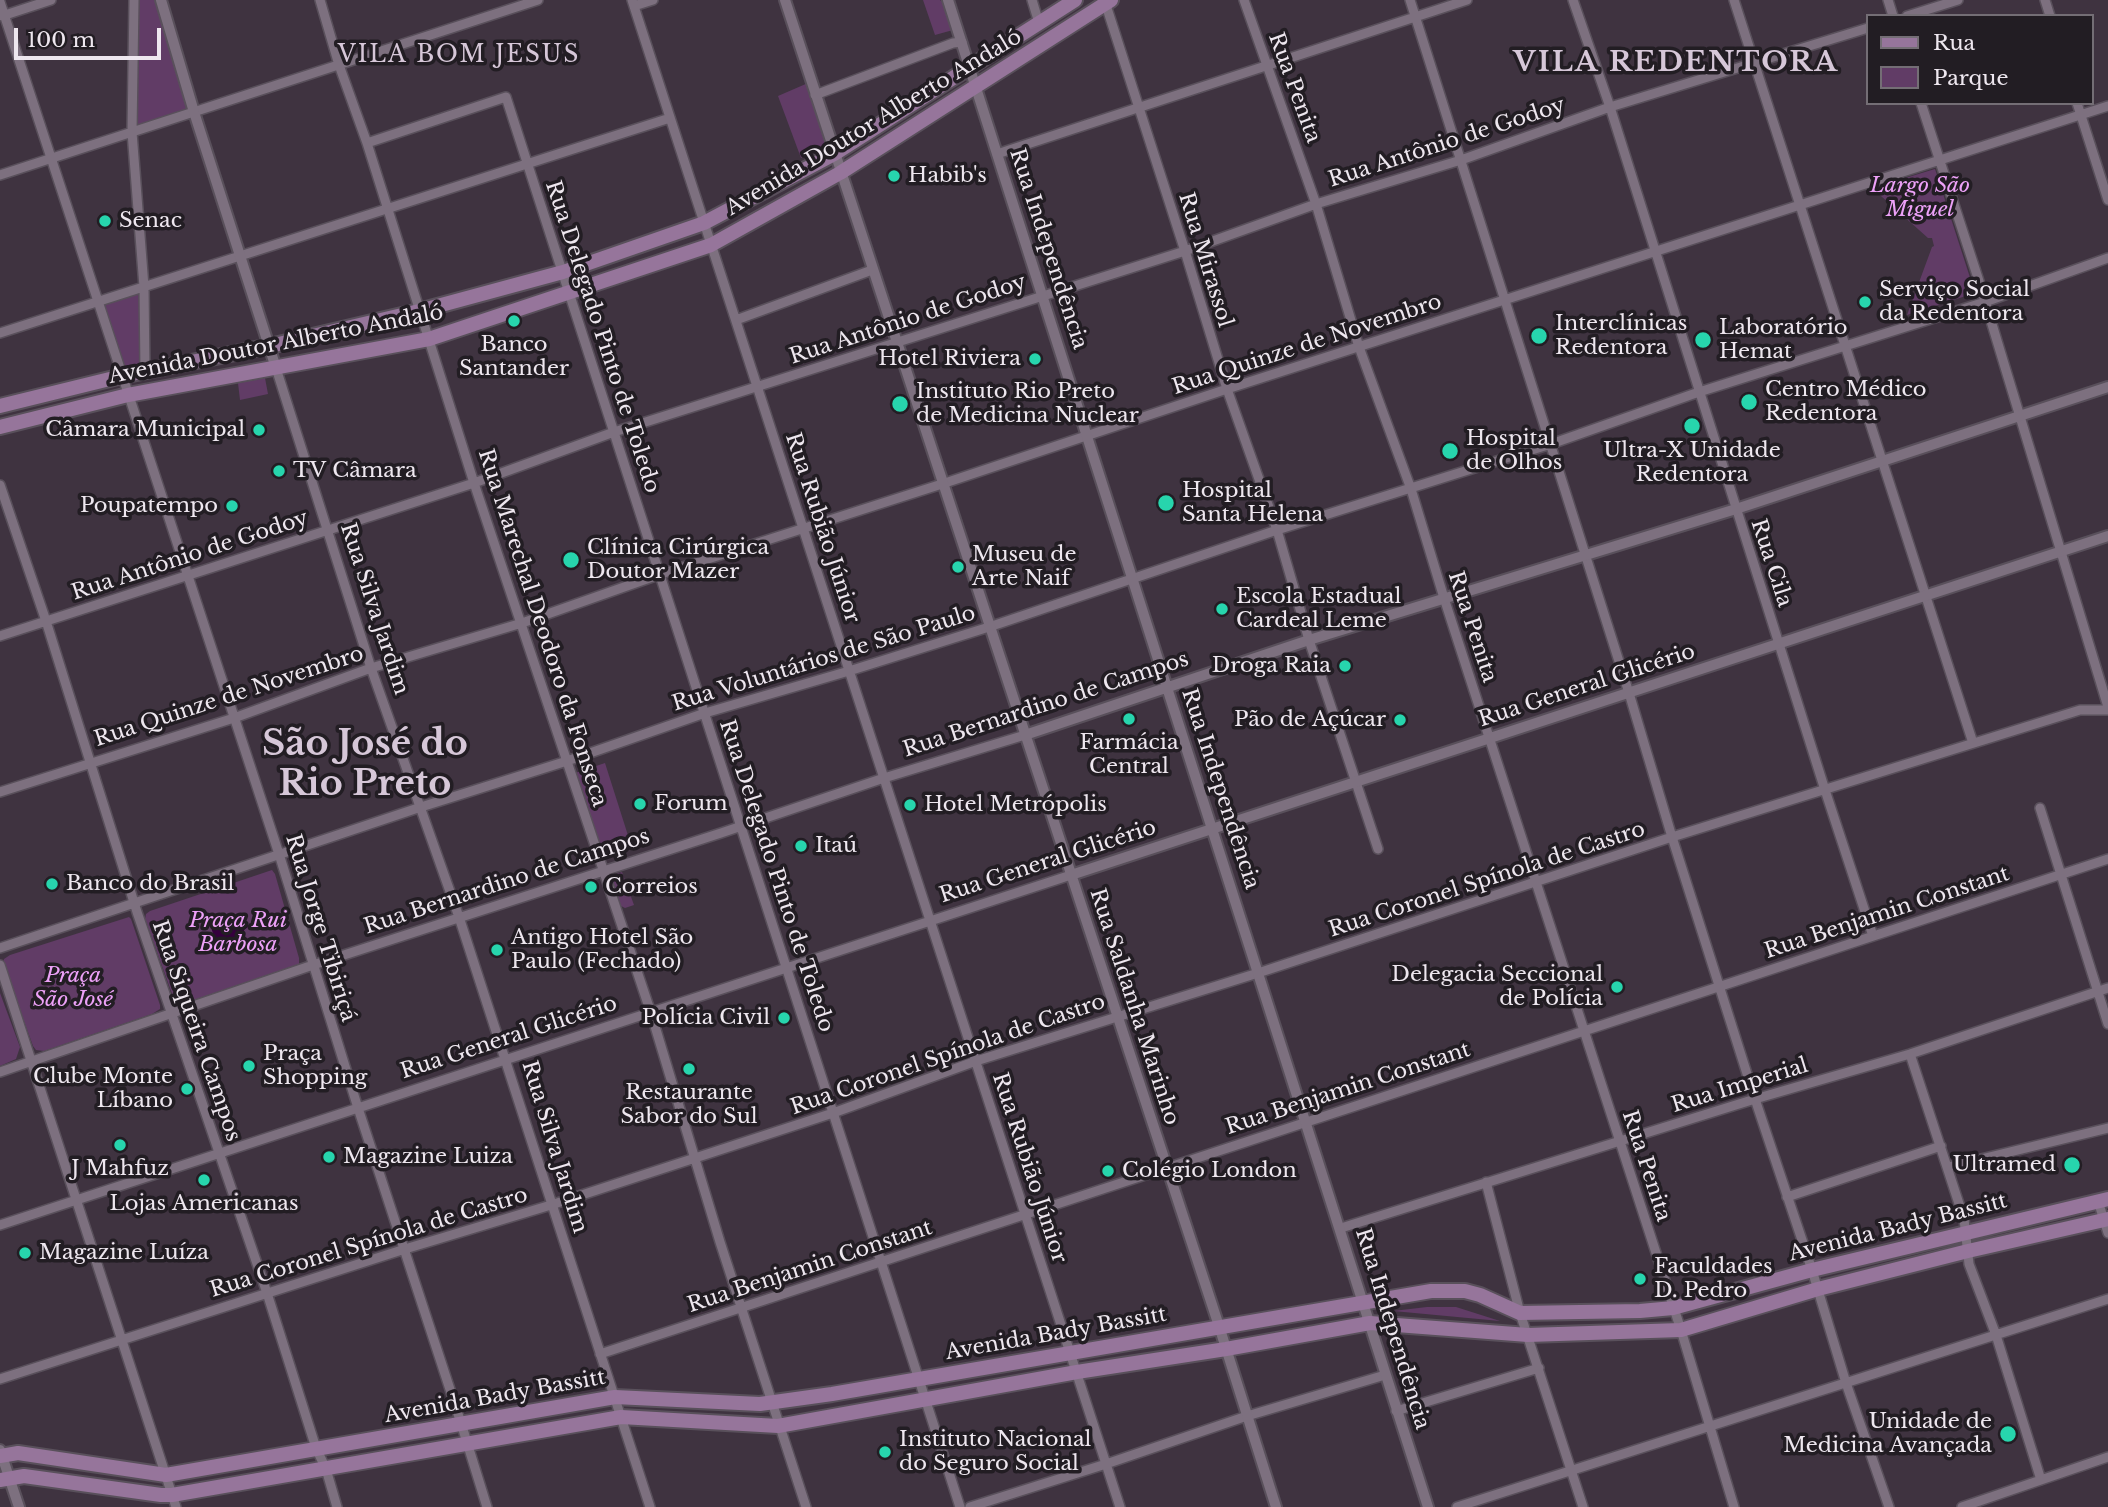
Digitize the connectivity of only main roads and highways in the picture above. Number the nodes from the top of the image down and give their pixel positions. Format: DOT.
graph roads {
  1 [pos="1075,0"];
  2 [pos="1107,1"];
  3 [pos="0,406"];
  4 [pos="0,427"];
  5 [pos="2103,1200"];
  6 [pos="2107,1224"];
  7 [pos="1,1454"];
  8 [pos="5,1479"];
  9 [pos="174,1501"];
  1 -- 3 [label="main road, Avenida Doutor Alberto Andaló"];
  2 -- 4 [label="main road, Avenida Doutor Alberto Andaló"];
  5 -- 7 [label="main road, Avenida Bady Bassitt"];
  6 -- 9 [label="main road, Avenida Bady Bassitt"];
  8 -- 9 [label="main road, Avenida Bady Bassitt"];
}
